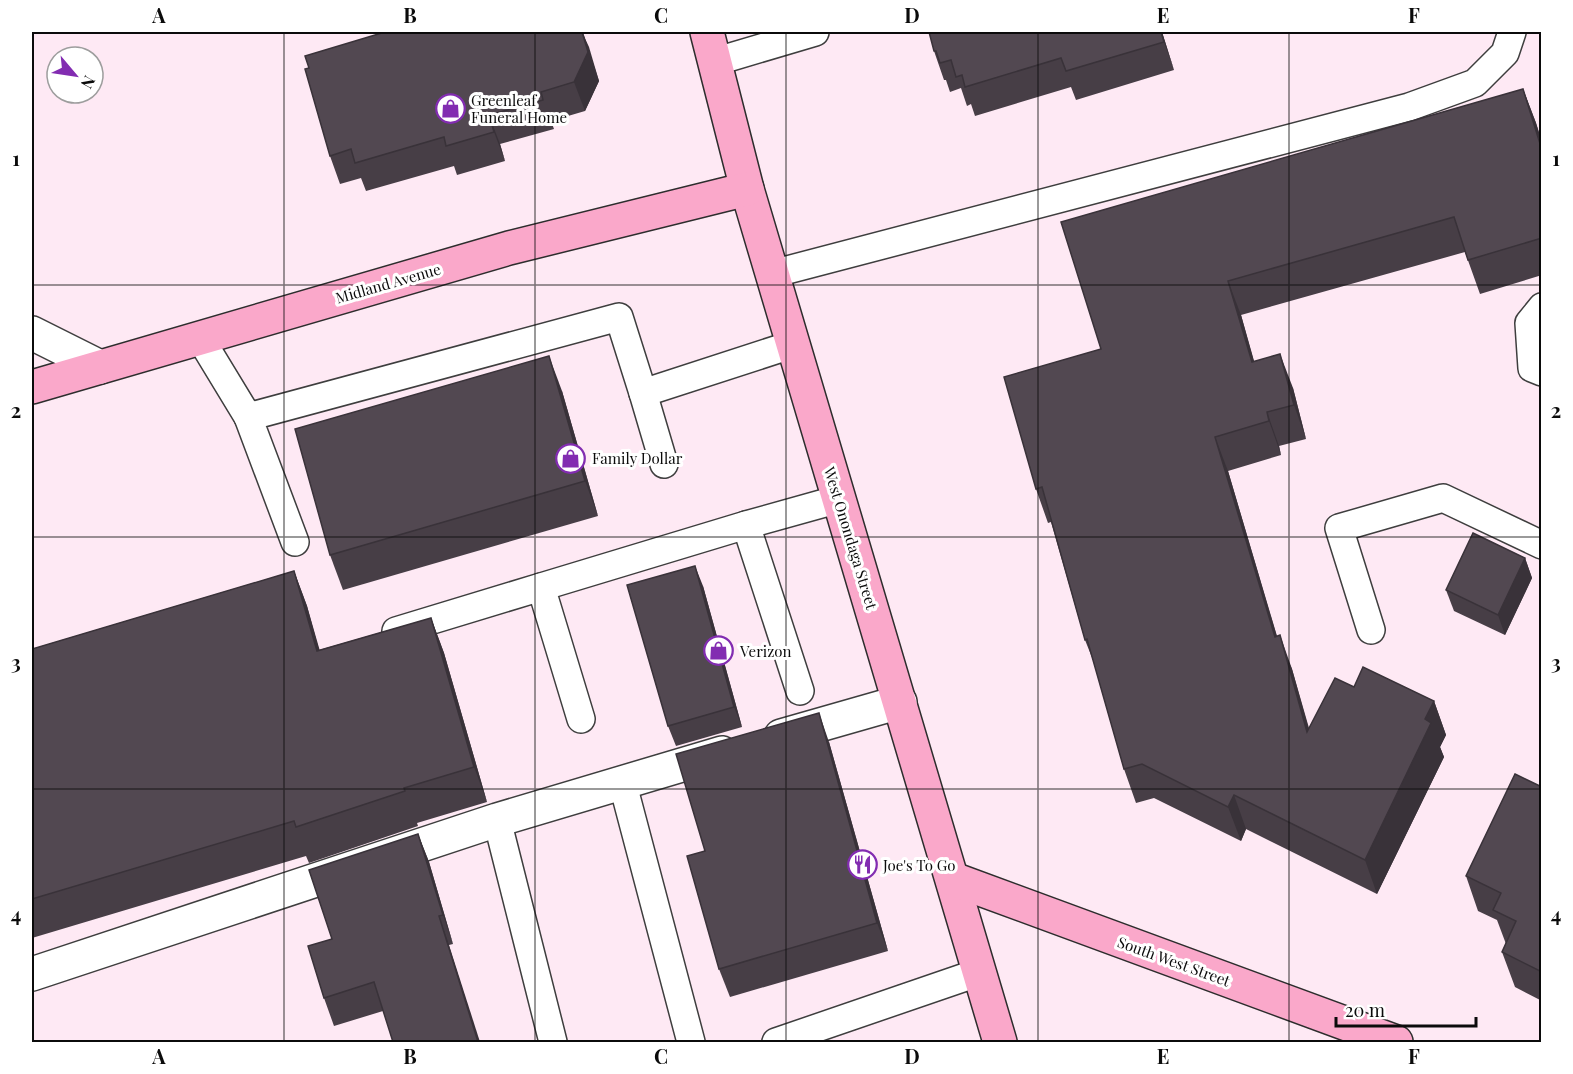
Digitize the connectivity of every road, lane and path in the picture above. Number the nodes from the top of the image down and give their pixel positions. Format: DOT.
graph roads {
  1 [pos="815,32"];
  2 [pos="1512,32"];
  3 [pos="710,47"];
  4 [pos="747,189"];
  5 [pos="772,274"];
  6 [pos="1542,307"];
  7 [pos="32,333"];
  8 [pos="200,338"];
  9 [pos="794,344"];
  10 [pos="100,367"];
  11 [pos="1542,372"];
  12 [pos="32,387"];
  13 [pos="643,393"];
  14 [pos="248,417"];
  15 [pos="664,464"];
  16 [pos="839,499"];
  17 [pos="746,525"];
  18 [pos="295,542"];
  19 [pos="1542,545"];
  20 [pos="541,587"];
  21 [pos="1371,630"];
  22 [pos="384,635"];
  23 [pos="800,691"];
  24 [pos="900,702"];
  25 [pos="581,719"];
  26 [pos="622,781"];
  27 [pos="497,820"];
  28 [pos="953,879"];
  29 [pos="980,972"];
  30 [pos="32,974"];
  31 [pos="553,1042"];
  32 [pos="691,1042"];
  33 [pos="776,1042"];
  34 [pos="1000,1042"];
  35 [pos="1396,1042"];
  1 -- 3 [label="lane"];
  2 -- 5 [label="lane"];
  3 -- 4 [label="main road, West Onondaga Street"];
  4 -- 5 [label="main road, West Onondaga Street"];
  4 -- 8 [label="main road, Midland Avenue"];
  5 -- 9 [label="main road, West Onondaga Street"];
  6 -- 11 [label="lane"];
  7 -- 10 [label="street"];
  8 -- 10 [label="main road, Midland Avenue"];
  8 -- 14 [label="lane"];
  9 -- 13 [label="lane"];
  9 -- 16 [label="main road, West Onondaga Street"];
  10 -- 12 [label="main road, Midland Avenue"];
  13 -- 14 [label="lane"];
  13 -- 15 [label="lane"];
  14 -- 18 [label="lane"];
  16 -- 17 [label="lane"];
  16 -- 24 [label="main road, West Onondaga Street"];
  17 -- 20 [label="lane"];
  17 -- 23 [label="lane"];
  19 -- 21 [label="lane"];
  20 -- 22 [label="lane"];
  20 -- 25 [label="lane"];
  24 -- 26 [label="street"];
  24 -- 28 [label="main road, West Onondaga Street"];
  26 -- 27 [label="street"];
  26 -- 32 [label="lane"];
  27 -- 30 [label="street"];
  27 -- 31 [label="lane"];
  28 -- 29 [label="main road, West Onondaga Street"];
  28 -- 35 [label="main road, South West Street"];
  29 -- 33 [label="lane"];
  29 -- 34 [label="main road, West Onondaga Street"];
}
